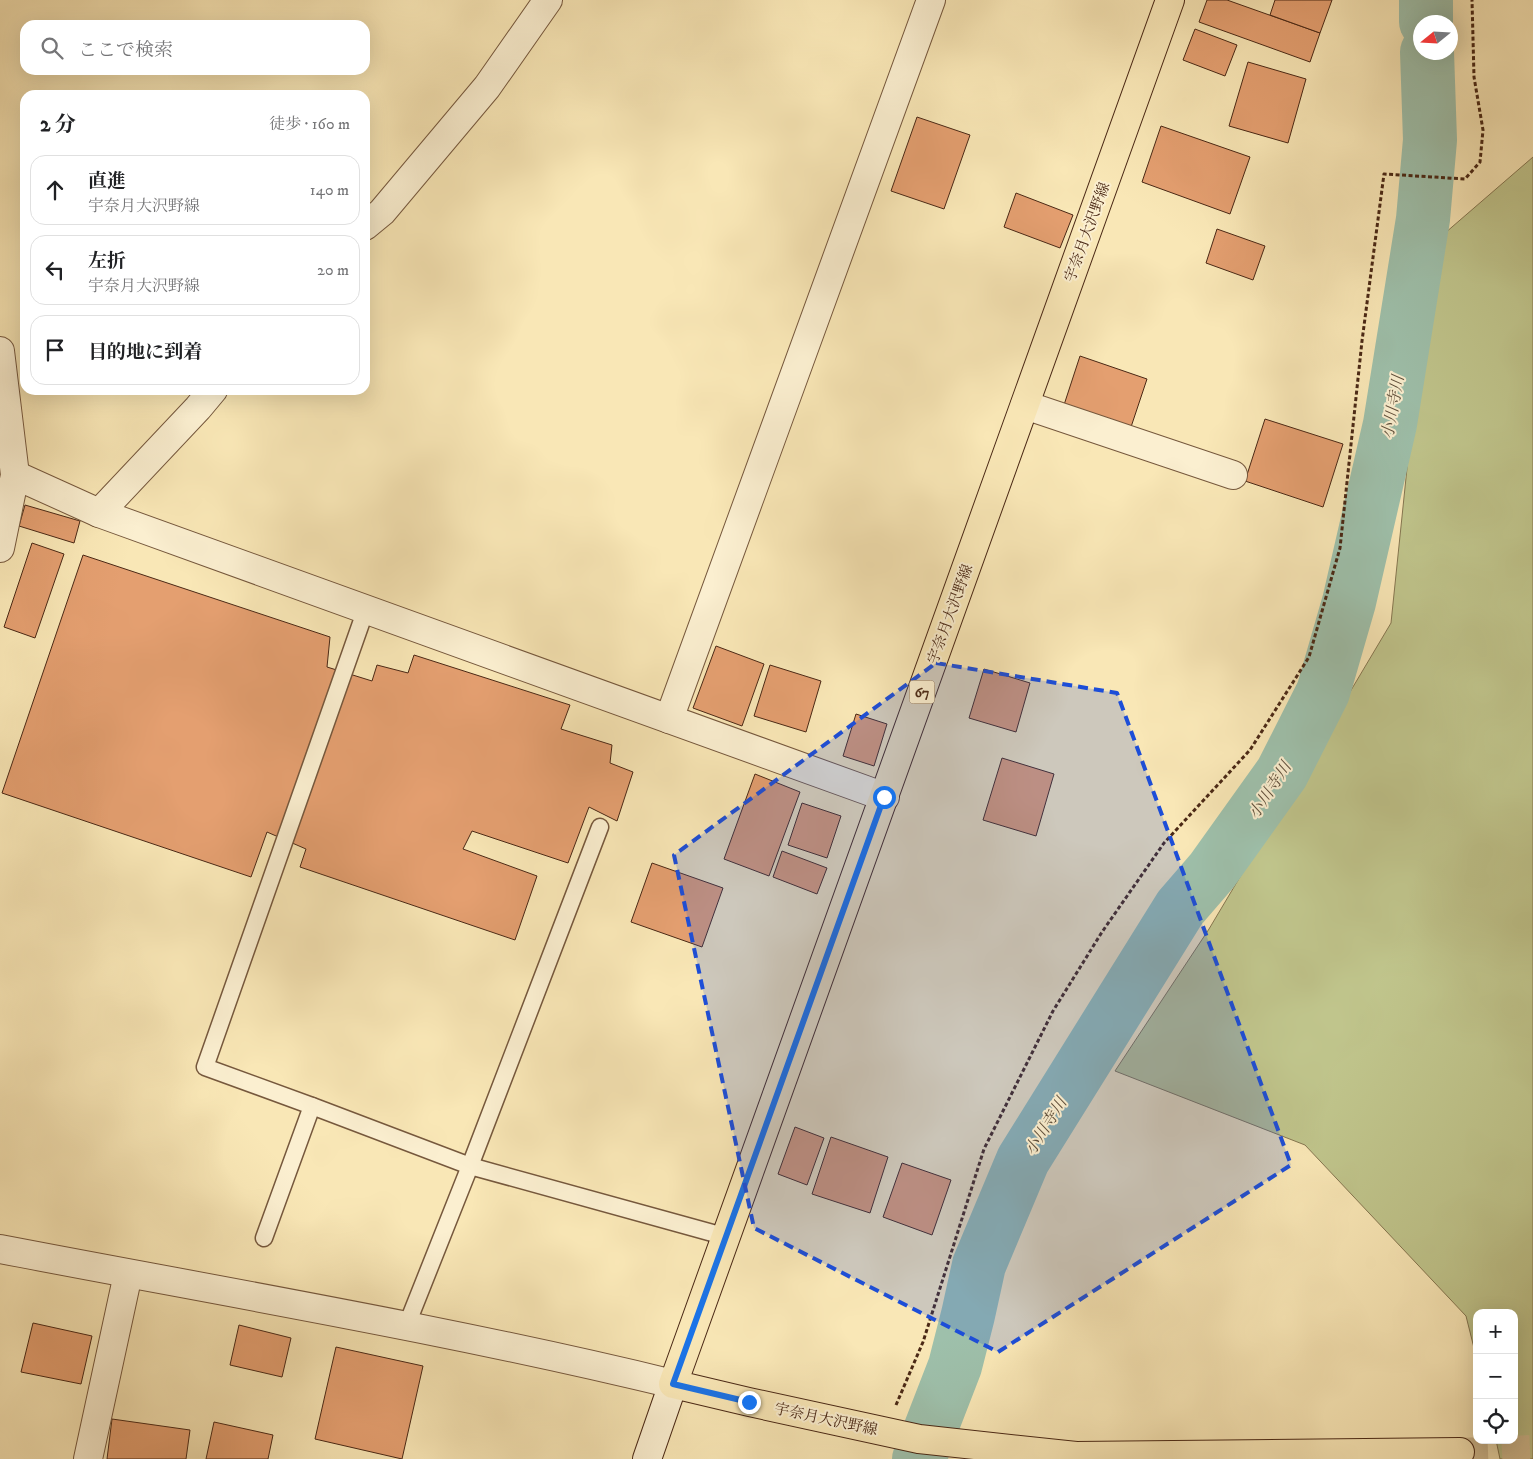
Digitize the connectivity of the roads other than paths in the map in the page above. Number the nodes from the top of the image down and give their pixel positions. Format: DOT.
graph roads {
  1 [pos="548,0"];
  2 [pos="930,0"];
  3 [pos="1170,0"];
  4 [pos="370,222"];
  5 [pos="0,351"];
  6 [pos="209,395"];
  7 [pos="1025,405"];
  8 [pos="1233,475"];
  9 [pos="15,476"];
  10 [pos="99,513"];
  11 [pos="0,548"];
  12 [pos="366,609"];
  13 [pos="670,719"];
  14 [pos="884,797"];
  15 [pos="600,827"];
  16 [pos="312,1106"];
  17 [pos="470,1166"];
  18 [pos="727,1236"];
  19 [pos="264,1238"];
  20 [pos="0,1249"];
  21 [pos="128,1274"];
  22 [pos="406,1327"];
  23 [pos="673,1384"];
  24 [pos="1460,1452"];
  25 [pos="88,1459"];
  26 [pos="647,1459"];
  1 -- 4 [label="street"];
  2 -- 13 [label="street"];
  3 -- 7 [label="main road, 宇奈月大沢野線 / 67"];
  5 -- 9 [label="street"];
  6 -- 10 [label="street"];
  7 -- 8 [label="street"];
  7 -- 14 [label="main road, 宇奈月大沢野線 / 67"];
  9 -- 10 [label="street"];
  9 -- 11 [label="street"];
  10 -- 12 [label="street"];
  12 -- 13 [label="street"];
  12 -- 16 [label="lane"];
  13 -- 14 [label="street"];
  14 -- 18 [label="main road, 宇奈月大沢野線 / 67"];
  15 -- 17 [label="lane"];
  16 -- 17 [label="lane"];
  16 -- 19 [label="lane"];
  17 -- 18 [label="lane"];
  17 -- 22 [label="lane"];
  18 -- 23 [label="main road, 宇奈月大沢野線 / 67"];
  20 -- 21 [label="street"];
  21 -- 22 [label="street"];
  21 -- 25 [label="street"];
  22 -- 23 [label="street"];
  23 -- 24 [label="main road, 宇奈月大沢野線"];
  23 -- 26 [label="street"];
}
